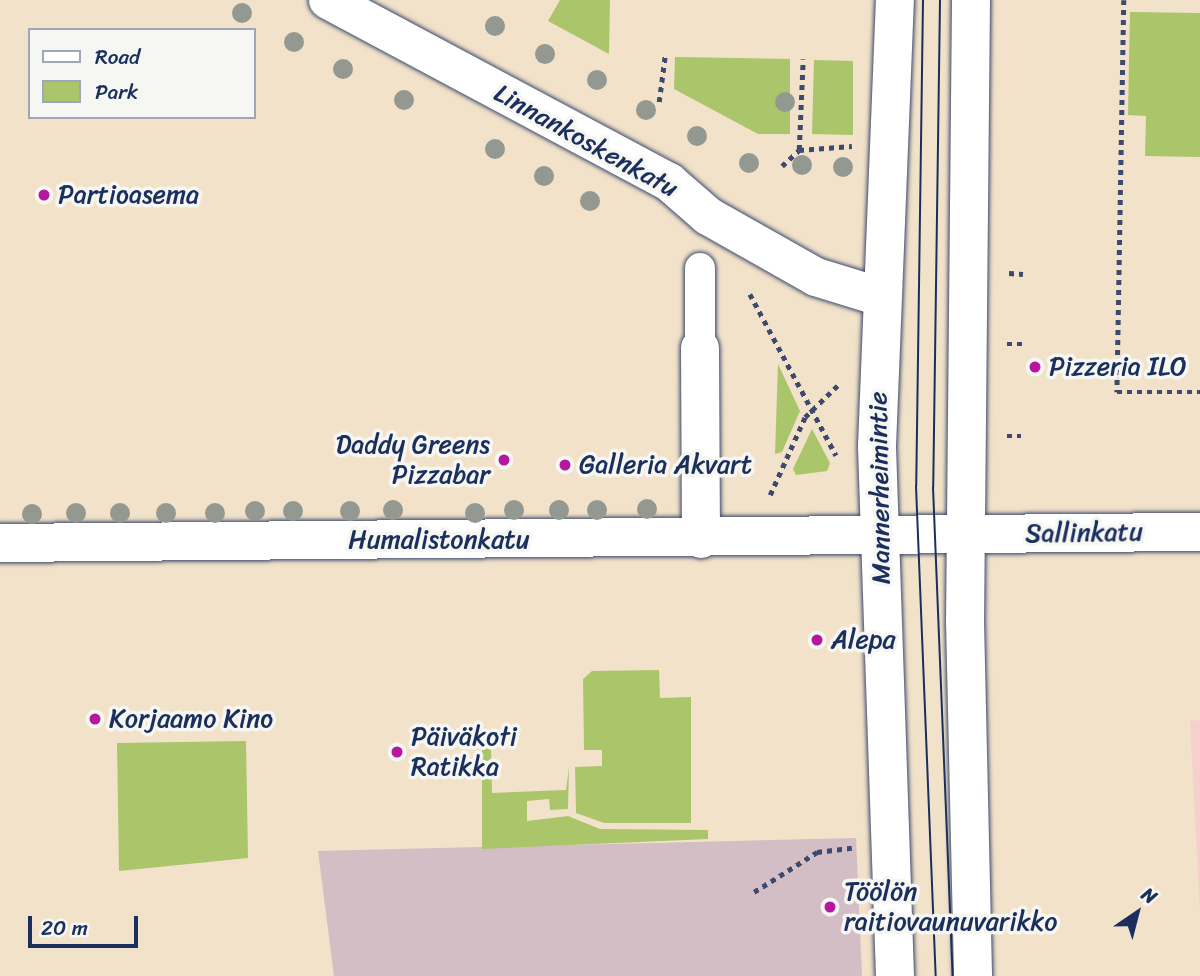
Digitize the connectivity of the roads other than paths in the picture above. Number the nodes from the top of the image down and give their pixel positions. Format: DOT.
graph roads {
  1 [pos="895,0"];
  2 [pos="971,0"];
  3 [pos="348,5"];
  4 [pos="701,268"];
  5 [pos="881,297"];
  6 [pos="700,348"];
  7 [pos="1200,533"];
  8 [pos="967,537"];
  9 [pos="701,539"];
  10 [pos="879,539"];
  11 [pos="0,543"];
  12 [pos="895,976"];
  13 [pos="973,976"];
  1 -- 5 [label="street, Mannerheimintie"];
  2 -- 8 [label="street"];
  3 -- 5 [label="street, Linnankoskenkatu"];
  4 -- 6 [label="street"];
  5 -- 10 [label="street, Mannerheimintie"];
  6 -- 9 [label="street"];
  7 -- 8 [label="street, Sallinkatu"];
  8 -- 10 [label="street, Sallinkatu"];
  8 -- 13 [label="street"];
  9 -- 10 [label="street, Humalistonkatu"];
  9 -- 11 [label="street, Humalistonkatu"];
  10 -- 12 [label="street, Mannerheimintie"];
}
